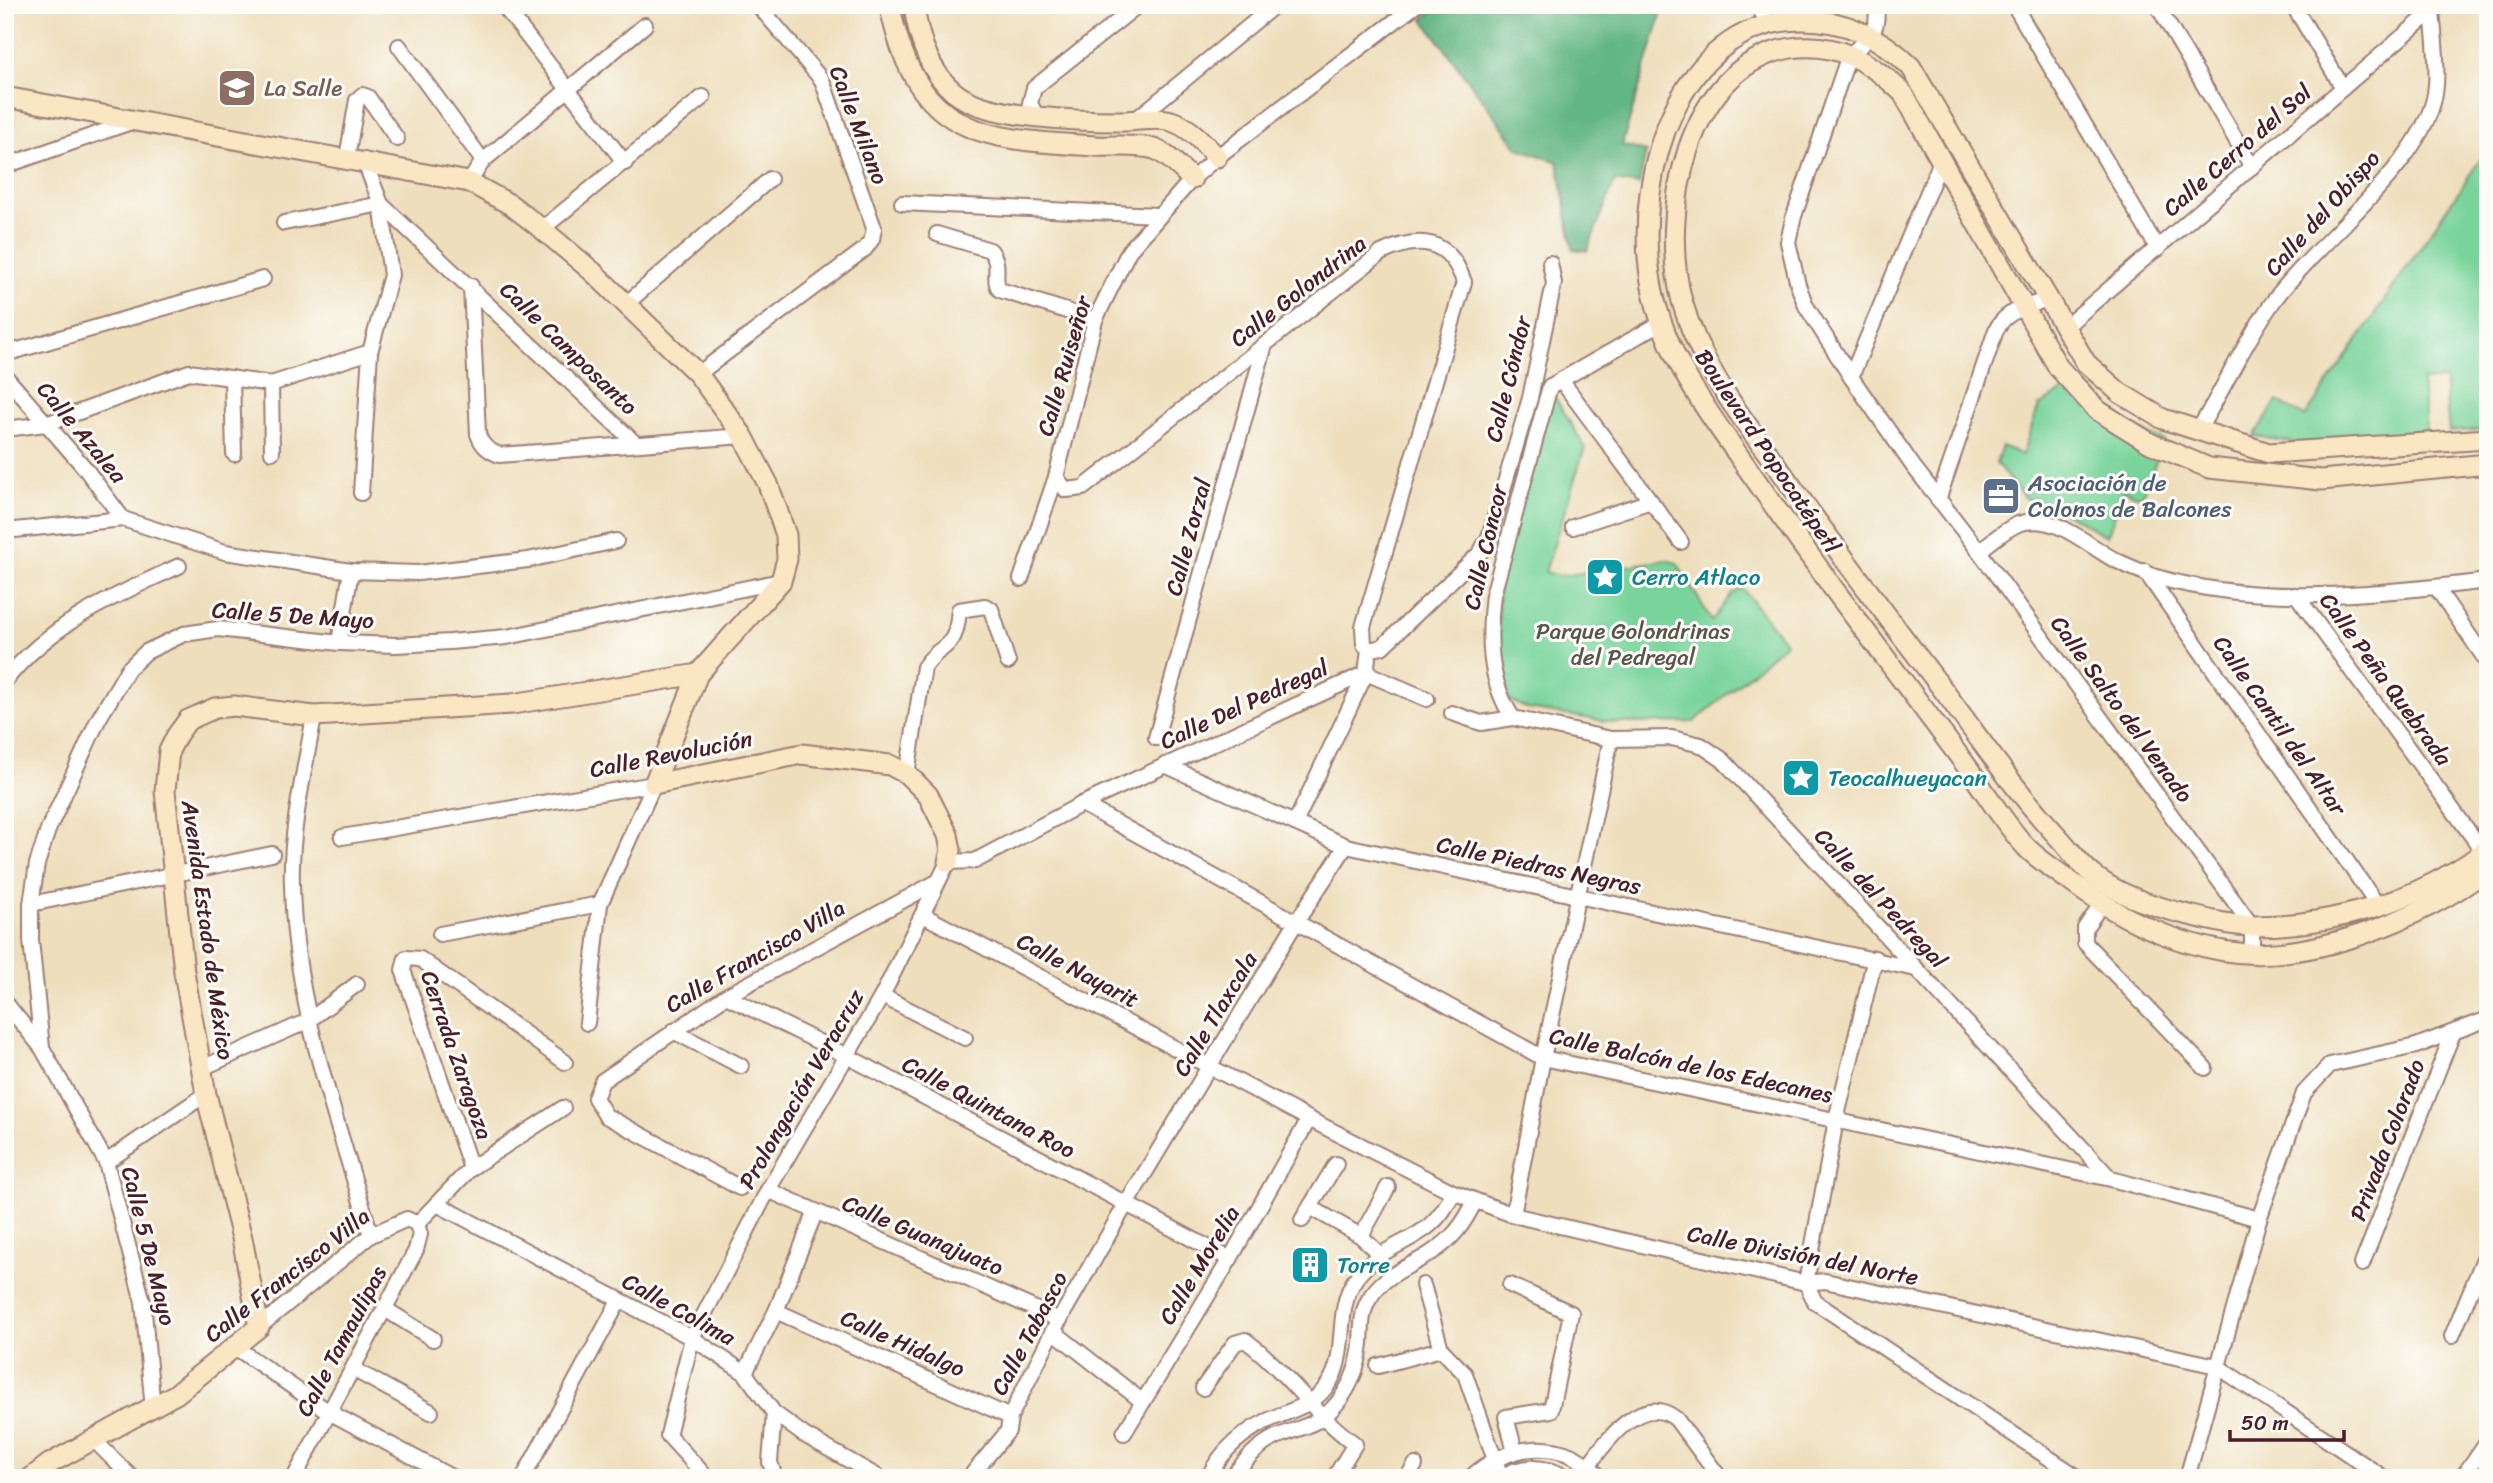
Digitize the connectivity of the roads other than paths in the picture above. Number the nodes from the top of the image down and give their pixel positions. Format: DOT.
graph roads {
  1 [pos="503,5"];
  2 [pos="758,5"];
  3 [pos="914,5"];
  4 [pos="1138,5"];
  5 [pos="1275,5"];
  6 [pos="1416,5"];
  7 [pos="1757,5"];
  8 [pos="1876,5"];
  9 [pos="2014,5"];
  10 [pos="2157,5"];
  11 [pos="2292,5"];
  12 [pos="2433,7"];
  13 [pos="886,9"];
  14 [pos="1769,23"];
  15 [pos="645,25"];
  16 [pos="1872,37"];
  17 [pos="399,46"];
  18 [pos="1849,55"];
  19 [pos="2343,88"];
  20 [pos="567,90"];
  21 [pos="5,97"];
  22 [pos="703,97"];
  23 [pos="1036,116"];
  24 [pos="1134,121"];
  25 [pos="131,122"];
  26 [pos="397,139"];
  27 [pos="1217,157"];
  28 [pos="356,159"];
  29 [pos="483,161"];
  30 [pos="1941,161"];
  31 [pos="625,163"];
  32 [pos="5,166"];
  33 [pos="2252,167"];
  34 [pos="770,179"];
  35 [pos="1192,179"];
  36 [pos="469,182"];
  37 [pos="381,204"];
  38 [pos="902,204"];
  39 [pos="1158,215"];
  40 [pos="284,223"];
  41 [pos="542,229"];
  42 [pos="937,234"];
  43 [pos="2158,249"];
  44 [pos="1550,262"];
  45 [pos="263,279"];
  46 [pos="471,286"];
  47 [pos="1681,297"];
  48 [pos="2046,299"];
  49 [pos="1655,301"];
  50 [pos="626,304"];
  51 [pos="2025,309"];
  52 [pos="1096,320"];
  53 [pos="1659,324"];
  54 [pos="2064,328"];
  55 [pos="1264,348"];
  56 [pos="370,352"];
  57 [pos="5,354"];
  58 [pos="2084,360"];
  59 [pos="698,374"];
  60 [pos="2065,375"];
  61 [pos="5,376"];
  62 [pos="1851,377"];
  63 [pos="232,379"];
  64 [pos="1556,383"];
  65 [pos="271,384"];
  66 [pos="1720,387"];
  67 [pos="1530,398"];
  68 [pos="1698,398"];
  69 [pos="46,424"];
  70 [pos="5,429"];
  71 [pos="2197,432"];
  72 [pos="743,436"];
  73 [pos="2488,439"];
  74 [pos="635,443"];
  75 [pos="272,452"];
  76 [pos="234,454"];
  77 [pos="2488,464"];
  78 [pos="1056,477"];
  79 [pos="361,493"];
  80 [pos="1938,500"];
  81 [pos="1651,501"];
  82 [pos="123,519"];
  83 [pos="1573,527"];
  84 [pos="5,531"];
  85 [pos="616,541"];
  86 [pos="1681,542"];
  87 [pos="1979,551"];
  88 [pos="179,566"];
  89 [pos="351,571"];
  90 [pos="2144,571"];
  91 [pos="1021,579"];
  92 [pos="2488,581"];
  93 [pos="782,582"];
  94 [pos="2436,587"];
  95 [pos="2297,596"];
  96 [pos="338,643"];
  97 [pos="1368,650"];
  98 [pos="1008,662"];
  99 [pos="2488,663"];
  100 [pos="1366,673"];
  101 [pos="698,674"];
  102 [pos="5,681"];
  103 [pos="1427,698"];
  104 [pos="1452,713"];
  105 [pos="314,716"];
  106 [pos="1513,718"];
  107 [pos="1156,738"];
  108 [pos="1611,738"];
  109 [pos="1166,765"];
  110 [pos="907,774"];
  111 [pos="654,784"];
  112 [pos="1082,804"];
  113 [pos="1295,823"];
  114 [pos="342,836"];
  115 [pos="1346,846"];
  116 [pos="272,854"];
  117 [pos="2487,856"];
  118 [pos="948,862"];
  119 [pos="174,876"];
  120 [pos="937,882"];
  121 [pos="1578,898"];
  122 [pos="31,904"];
  123 [pos="600,904"];
  124 [pos="2101,905"];
  125 [pos="2378,906"];
  126 [pos="923,915"];
  127 [pos="1295,924"];
  128 [pos="2252,926"];
  129 [pos="440,934"];
  130 [pos="2252,951"];
  131 [pos="1875,958"];
  132 [pos="1917,970"];
  133 [pos="357,984"];
  134 [pos="726,996"];
  135 [pos="882,996"];
  136 [pos="5,1002"];
  137 [pos="2488,1019"];
  138 [pos="308,1021"];
  139 [pos="587,1023"];
  140 [pos="673,1031"];
  141 [pos="2453,1033"];
  142 [pos="965,1038"];
  143 [pos="42,1048"];
  144 [pos="849,1057"];
  145 [pos="1543,1058"];
  146 [pos="565,1062"];
  147 [pos="741,1066"];
  148 [pos="1212,1066"];
  149 [pos="202,1068"];
  150 [pos="2205,1068"];
  151 [pos="206,1094"];
  152 [pos="564,1108"];
  153 [pos="1309,1119"];
  154 [pos="1836,1120"];
  155 [pos="106,1162"];
  156 [pos="1336,1164"];
  157 [pos="471,1168"];
  158 [pos="2111,1179"];
  159 [pos="1388,1186"];
  160 [pos="740,1188"];
  161 [pos="768,1190"];
  162 [pos="1453,1192"];
  163 [pos="1475,1201"];
  164 [pos="437,1204"];
  165 [pos="1125,1206"];
  166 [pos="815,1213"];
  167 [pos="1513,1215"];
  168 [pos="2259,1219"];
  169 [pos="418,1224"];
  170 [pos="371,1235"];
  171 [pos="1361,1236"];
  172 [pos="1418,1236"];
  173 [pos="2488,1249"];
  174 [pos="1430,1254"];
  175 [pos="1380,1255"];
  176 [pos="1230,1259"];
  177 [pos="2362,1264"];
  178 [pos="1806,1283"];
  179 [pos="1423,1285"];
  180 [pos="1510,1285"];
  181 [pos="619,1301"];
  182 [pos="385,1309"];
  183 [pos="776,1311"];
  184 [pos="1057,1325"];
  185 [pos="259,1327"];
  186 [pos="2452,1336"];
  187 [pos="692,1338"];
  188 [pos="433,1339"];
  189 [pos="235,1347"];
  190 [pos="1441,1349"];
  191 [pos="1378,1366"];
  192 [pos="2217,1366"];
  193 [pos="353,1368"];
  194 [pos="745,1373"];
  195 [pos="1203,1388"];
  196 [pos="1143,1402"];
  197 [pos="1308,1402"];
  198 [pos="153,1409"];
  199 [pos="329,1412"];
  200 [pos="430,1412"];
  201 [pos="774,1413"];
  202 [pos="1322,1417"];
  203 [pos="1010,1418"];
  204 [pos="1124,1433"];
  205 [pos="2488,1440"];
  206 [pos="94,1441"];
  207 [pos="1516,1451"];
  208 [pos="1495,1458"];
  209 [pos="1588,1465"];
  210 [pos="1500,1477"];
  211 [pos="32,1478"];
  212 [pos="132,1478"];
  213 [pos="294,1478"];
  214 [pos="453,1478"];
  215 [pos="523,1478"];
  216 [pos="708,1478"];
  217 [pos="775,1478"];
  218 [pos="880,1478"];
  219 [pos="969,1478"];
  220 [pos="1208,1478"];
  221 [pos="1232,1478"];
  222 [pos="1334,1478"];
  223 [pos="1470,1478"];
  224 [pos="1568,1478"];
  225 [pos="1579,1478"];
  226 [pos="1600,1478"];
  227 [pos="1720,1478"];
  228 [pos="2079,1478"];
  229 [pos="2187,1478"];
  230 [pos="2384,1478"];
  231 [pos="2462,1478"];
  1 -- 20 [label="street"];
  2 -- 59 [label="street, Calle Milano"];
  3 -- 13 [label="street"];
  3 -- 23 [label="street"];
  4 -- 23 [label="street"];
  5 -- 24 [label="street"];
  6 -- 27 [label="street, Calle Ruiseñor"];
  7 -- 14 [label="street"];
  8 -- 16 [label="street"];
  9 -- 43 [label="street"];
  10 -- 33 [label="street"];
  11 -- 19 [label="street"];
  12 -- 19 [label="street, Calle Cerro del Sol"];
  12 -- 71 [label="street, Calle del Obispo"];
  13 -- 35 [label="street"];
  14 -- 16 [label="street, Boulevard Popocatépetl"];
  14 -- 49 [label="street, Boulevard Popocatépetl"];
  15 -- 20 [label="street"];
  16 -- 18 [label="street"];
  16 -- 48 [label="street, Boulevard Popocatépetl"];
  17 -- 29 [label="street"];
  18 -- 30 [label="street, Boulevard Popocatépetl"];
  18 -- 47 [label="street, Boulevard Popocatépetl"];
  18 -- 62 [label="street, Calle Salto del Venado"];
  19 -- 33 [label="street, Calle Cerro del Sol"];
  20 -- 29 [label="street"];
  20 -- 31 [label="street"];
  21 -- 25 [label="street"];
  22 -- 31 [label="street"];
  23 -- 24 [label="street"];
  24 -- 27 [label="street"];
  25 -- 28 [label="street"];
  25 -- 32 [label="street"];
  26 -- 28 [label="street"];
  27 -- 35 [label="street, Calle Ruiseñor"];
  28 -- 36 [label="street"];
  28 -- 37 [label="street"];
  29 -- 36 [label="street"];
  30 -- 51 [label="street, Boulevard Popocatépetl"];
  30 -- 62 [label="street"];
  31 -- 41 [label="street"];
  33 -- 43 [label="street, Calle Cerro del Sol"];
  34 -- 50 [label="street"];
  35 -- 39 [label="street, Calle Ruiseñor"];
  36 -- 41 [label="street"];
  37 -- 40 [label="street"];
  37 -- 46 [label="street, Calle Camposanto"];
  37 -- 56 [label="street"];
  38 -- 39 [label="street"];
  39 -- 52 [label="street, Calle Ruiseñor"];
  41 -- 50 [label="street"];
  42 -- 52 [label="street"];
  43 -- 54 [label="street, Calle Cerro del Sol"];
  44 -- 67 [label="street, Calle Cóndor"];
  45 -- 57 [label="street"];
  46 -- 74 [label="street, Calle Camposanto"];
  46 -- 74 [label="street, Calle Camposanto"];
  47 -- 49 [label="street"];
  47 -- 66 [label="street, Boulevard Popocatépetl"];
  48 -- 51 [label="street"];
  48 -- 54 [label="street, Boulevard Popocatépetl"];
  49 -- 53 [label="street, Boulevard Popocatépetl"];
  50 -- 59 [label="street"];
  51 -- 60 [label="street, Boulevard Popocatépetl"];
  51 -- 80 [label="street"];
  52 -- 78 [label="street, Calle Ruiseñor"];
  53 -- 64 [label="street"];
  53 -- 68 [label="street, Boulevard Popocatépetl"];
  54 -- 58 [label="street, Boulevard Popocatépetl"];
  55 -- 78 [label="street, Calle Golondrina"];
  55 -- 97 [label="street, Calle Golondrina"];
  55 -- 107 [label="street, Calle Zorzal"];
  56 -- 65 [label="street"];
  56 -- 79 [label="street"];
  58 -- 60 [label="street"];
  58 -- 71 [label="street, Boulevard Popocatépetl"];
  59 -- 72 [label="street"];
  60 -- 77 [label="street, Boulevard Popocatépetl"];
  61 -- 69 [label="street, Calle Azalea"];
  62 -- 80 [label="street, Calle Salto del Venado"];
  63 -- 65 [label="street"];
  63 -- 69 [label="street"];
  63 -- 76 [label="street"];
  64 -- 67 [label="street"];
  64 -- 81 [label="street"];
  64 -- 106 [label="street, Calle Concor"];
  65 -- 75 [label="street"];
  66 -- 68 [label="street"];
  66 -- 128 [label="street, Boulevard Popocatépetl"];
  67 -- 97 [label="street, Calle Cóndor"];
  68 -- 124 [label="street, Boulevard Popocatépetl"];
  69 -- 70 [label="street"];
  69 -- 82 [label="street, Calle Azalea"];
  71 -- 73 [label="street, Boulevard Popocatépetl"];
  72 -- 74 [label="street, Calle Camposanto"];
  72 -- 93 [label="street"];
  78 -- 91 [label="street, Calle Ruiseñor"];
  80 -- 87 [label="street, Calle Salto del Venado"];
  81 -- 83 [label="street"];
  81 -- 86 [label="street"];
  82 -- 84 [label="street"];
  82 -- 89 [label="street"];
  85 -- 89 [label="street"];
  87 -- 90 [label="street"];
  87 -- 128 [label="street, Calle Salto del Venado"];
  88 -- 102 [label="street"];
  89 -- 96 [label="street"];
  90 -- 95 [label="street"];
  90 -- 125 [label="street, Calle Cantil del Altar"];
  92 -- 94 [label="street"];
  93 -- 96 [label="street, Calle 5 De Mayo"];
  93 -- 101 [label="street"];
  94 -- 95 [label="street"];
  94 -- 99 [label="street"];
  95 -- 117 [label="street, Calle Peña Quebrada"];
  96 -- 122 [label="street, Calle 5 De Mayo"];
  97 -- 100 [label="street, Calle Golondrina"];
  98 -- 110 [label="street"];
  100 -- 103 [label="street, Calle Del Pedregal"];
  100 -- 109 [label="street, Calle Del Pedregal"];
  100 -- 113 [label="street, Calle Golondrina"];
  101 -- 105 [label="street, Avenida Estado de México"];
  101 -- 111 [label="street"];
  104 -- 106 [label="street, Calle del Pedregal"];
  105 -- 119 [label="street, Avenida Estado de México"];
  105 -- 138 [label="street"];
  106 -- 108 [label="street, Calle del Pedregal"];
  108 -- 121 [label="street"];
  108 -- 132 [label="street, Calle del Pedregal"];
  109 -- 112 [label="street, Calle Del Pedregal"];
  109 -- 113 [label="street, Calle Piedras Negras"];
  110 -- 111 [label="street, Calle Revolución"];
  110 -- 118 [label="street, Calle Revolución"];
  111 -- 114 [label="street, Calle Revolución"];
  111 -- 123 [label="street"];
  112 -- 118 [label="street, Calle Del Pedregal"];
  112 -- 127 [label="street, Calle Balcón de los Edecanes"];
  113 -- 115 [label="street, Calle Piedras Negras"];
  115 -- 121 [label="street, Calle Piedras Negras"];
  115 -- 127 [label="street, Calle Tlaxcala"];
  116 -- 119 [label="street"];
  117 -- 125 [label="street, Boulevard Popocatépetl"];
  117 -- 130 [label="street, Boulevard Popocatépetl"];
  118 -- 120 [label="street, Prolongación Veracruz"];
  119 -- 122 [label="street"];
  119 -- 149 [label="street, Avenida Estado de México"];
  120 -- 126 [label="street, Prolongación Veracruz"];
  120 -- 134 [label="street, Calle Francisco Villa"];
  121 -- 131 [label="street, Calle Piedras Negras"];
  121 -- 145 [label="street"];
  122 -- 143 [label="street, Calle 5 De Mayo"];
  123 -- 129 [label="street"];
  123 -- 139 [label="street"];
  124 -- 130 [label="street, Boulevard Popocatépetl"];
  124 -- 150 [label="street"];
  125 -- 128 [label="street, Boulevard Popocatépetl"];
  126 -- 135 [label="street, Prolongación Veracruz"];
  126 -- 148 [label="street, Calle Nayarit"];
  127 -- 145 [label="street, Calle Balcón de los Edecanes"];
  127 -- 148 [label="street, Calle Tlaxcala"];
  128 -- 130 [label="street"];
  131 -- 132 [label="street, Calle Piedras Negras"];
  131 -- 154 [label="street"];
  132 -- 158 [label="street, Calle del Pedregal"];
  133 -- 138 [label="street"];
  134 -- 140 [label="street, Calle Francisco Villa"];
  134 -- 144 [label="street, Calle Quintana Roo"];
  135 -- 142 [label="street"];
  135 -- 144 [label="street, Prolongación Veracruz"];
  136 -- 143 [label="street"];
  137 -- 141 [label="street"];
  138 -- 149 [label="street"];
  138 -- 170 [label="street"];
  140 -- 147 [label="street"];
  140 -- 160 [label="street, Calle Francisco Villa"];
  141 -- 168 [label="street"];
  141 -- 177 [label="street, Privada Colorado"];
  143 -- 155 [label="street, Calle 5 De Mayo"];
  144 -- 161 [label="street, Prolongación Veracruz"];
  144 -- 165 [label="street, Calle Quintana Roo"];
  145 -- 154 [label="street, Calle Balcón de los Edecanes"];
  145 -- 167 [label="street"];
  146 -- 157 [label="street, Cerrada Zaragoza"];
  148 -- 153 [label="street, Calle División del Norte"];
  148 -- 165 [label="street, Calle Tlaxcala"];
  149 -- 151 [label="street, Avenida Estado de México"];
  151 -- 155 [label="street"];
  151 -- 185 [label="street, Avenida Estado de México"];
  152 -- 157 [label="street"];
  153 -- 162 [label="street, Calle División del Norte"];
  153 -- 176 [label="street, Calle Morelia"];
  154 -- 158 [label="street, Calle Balcón de los Edecanes"];
  154 -- 178 [label="street"];
  155 -- 198 [label="street, Calle 5 De Mayo"];
  156 -- 171 [label="street"];
  157 -- 164 [label="street"];
  158 -- 168 [label="street, Calle Balcón de los Edecanes"];
  159 -- 171 [label="street"];
  161 -- 166 [label="street, Calle Guanajuato"];
  161 -- 187 [label="street, Prolongación Veracruz"];
  162 -- 163 [label="street, Calle División del Norte"];
  162 -- 172 [label="street"];
  163 -- 167 [label="street, Calle División del Norte"];
  163 -- 174 [label="street"];
  164 -- 169 [label="street"];
  164 -- 181 [label="street, Calle Colima"];
  165 -- 176 [label="street, Calle Quintana Roo"];
  165 -- 184 [label="street, Calle Tabasco"];
  166 -- 183 [label="street"];
  166 -- 184 [label="street, Calle Guanajuato"];
  167 -- 178 [label="street, Calle División del Norte"];
  168 -- 192 [label="street"];
  169 -- 170 [label="street, Calle Francisco Villa"];
  169 -- 182 [label="street, Calle Tamaulipas"];
  170 -- 185 [label="street, Calle Francisco Villa"];
  171 -- 175 [label="street"];
  172 -- 174 [label="street"];
  172 -- 175 [label="street"];
  173 -- 186 [label="street"];
  174 -- 202 [label="street"];
  175 -- 197 [label="street"];
  176 -- 196 [label="street, Calle Morelia"];
  178 -- 192 [label="street, Calle División del Norte"];
  178 -- 228 [label="street"];
  179 -- 190 [label="street"];
  180 -- 207 [label="street"];
  181 -- 187 [label="street, Calle Colima"];
  181 -- 215 [label="street"];
  182 -- 188 [label="street"];
  182 -- 193 [label="street, Calle Tamaulipas"];
  183 -- 194 [label="street"];
  183 -- 203 [label="street, Calle Hidalgo"];
  184 -- 196 [label="street, Calle Guanajuato"];
  184 -- 203 [label="street, Calle Tabasco"];
  185 -- 189 [label="street, Calle Francisco Villa"];
  187 -- 194 [label="street, Calle Colima"];
  187 -- 216 [label="street, Prolongación Veracruz"];
  189 -- 198 [label="street, Calle Francisco Villa"];
  189 -- 199 [label="street"];
  190 -- 191 [label="street"];
  190 -- 208 [label="street"];
  192 -- 229 [label="street"];
  192 -- 230 [label="street, Calle División del Norte"];
  193 -- 199 [label="street, Calle Tamaulipas"];
  193 -- 200 [label="street"];
  194 -- 201 [label="street, Calle Colima"];
  195 -- 197 [label="street"];
  196 -- 204 [label="street, Calle Morelia"];
  197 -- 202 [label="street"];
  197 -- 220 [label="street"];
  198 -- 206 [label="street, Calle Francisco Villa"];
  199 -- 213 [label="street, Calle Tamaulipas"];
  199 -- 214 [label="street"];
  201 -- 217 [label="street"];
  201 -- 218 [label="street, Calle Colima"];
  202 -- 221 [label="street"];
  202 -- 222 [label="street"];
  203 -- 219 [label="street, Calle Tabasco"];
  205 -- 231 [label="street"];
  206 -- 211 [label="street, Calle Francisco Villa"];
  206 -- 212 [label="street"];
  207 -- 208 [label="street"];
  207 -- 209 [label="street"];
  208 -- 210 [label="street"];
  208 -- 223 [label="street"];
  209 -- 225 [label="street"];
  209 -- 226 [label="street"];
  209 -- 227 [label="street"];
  210 -- 224 [label="street"];
}
